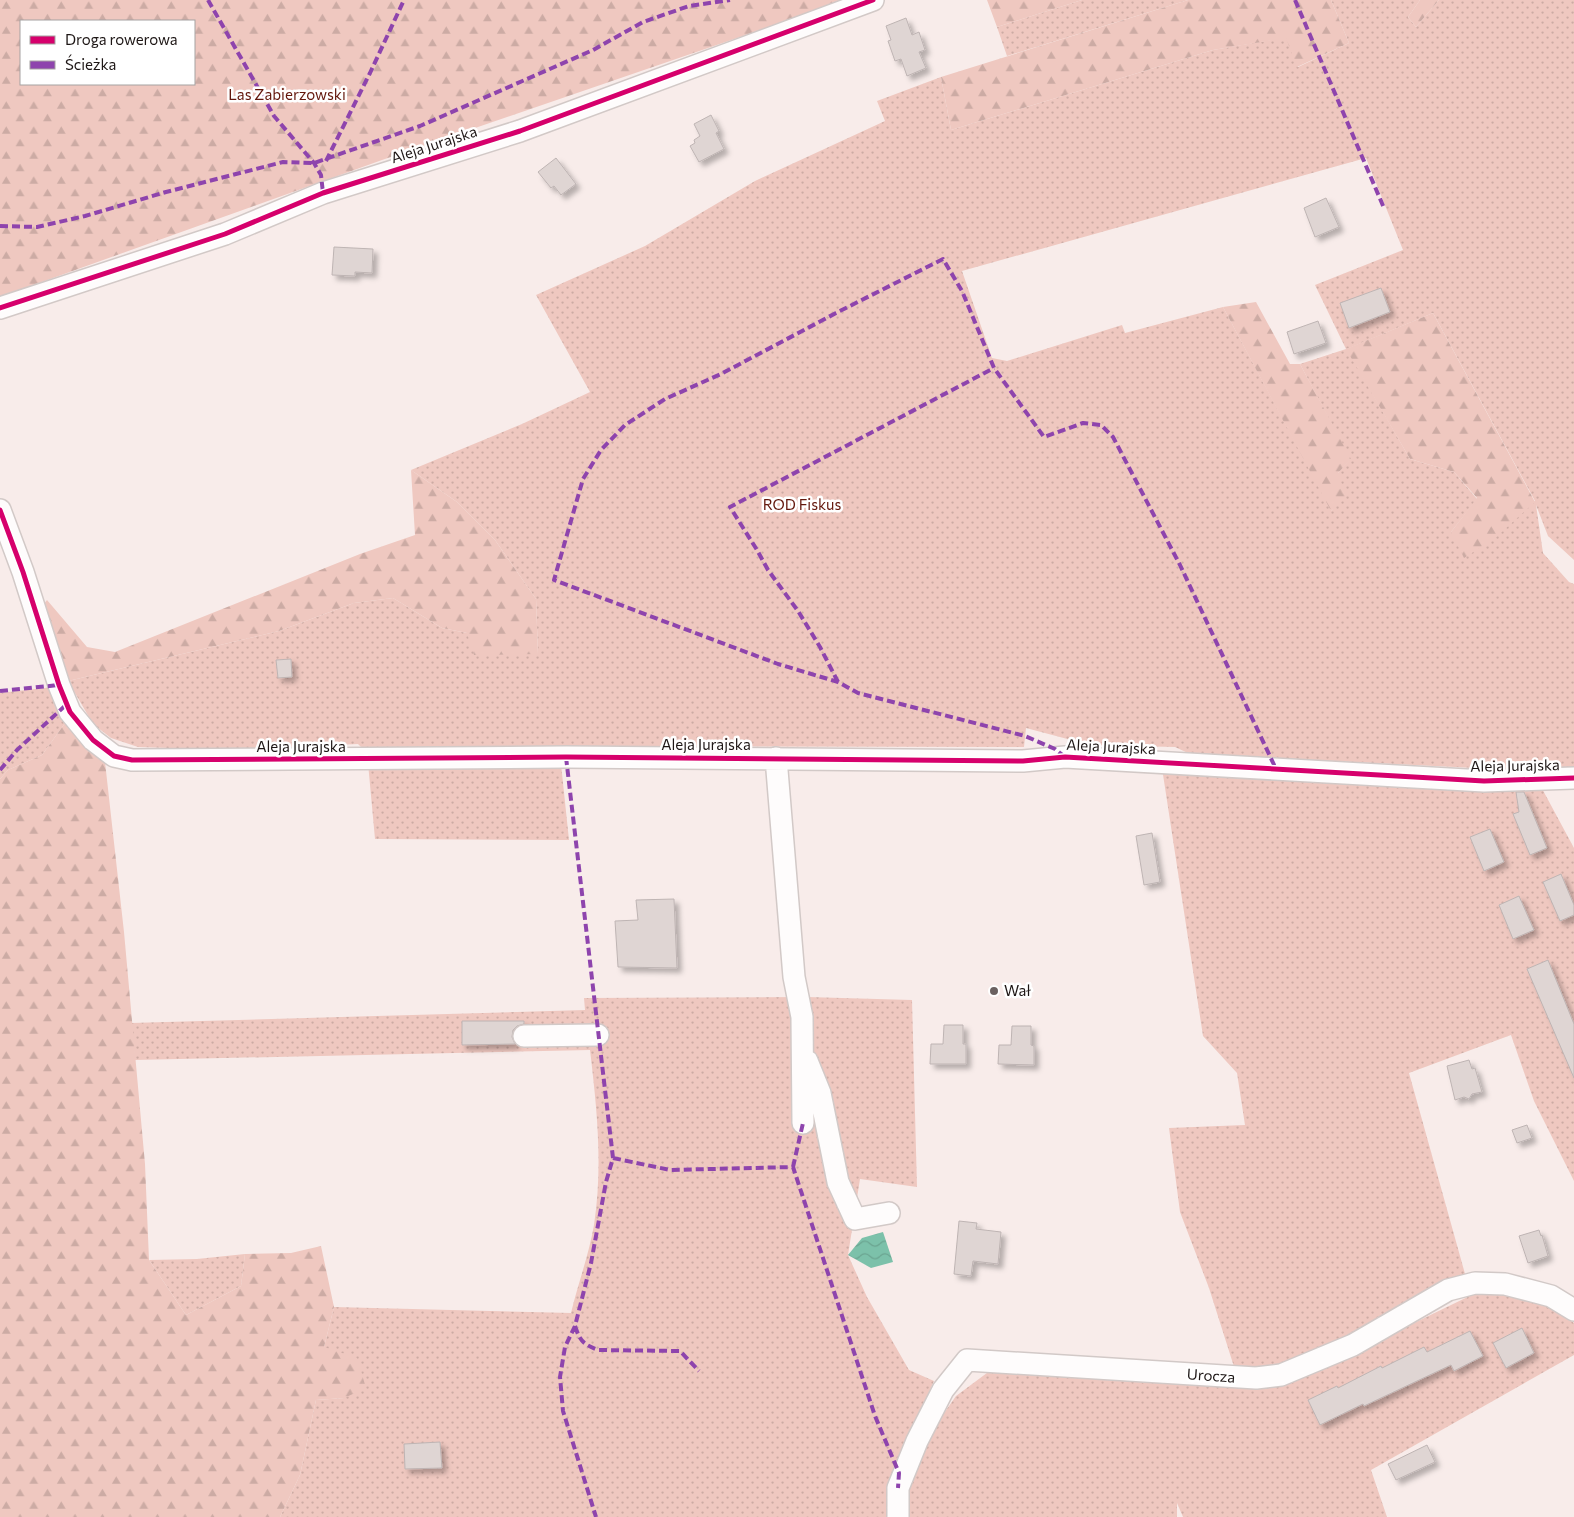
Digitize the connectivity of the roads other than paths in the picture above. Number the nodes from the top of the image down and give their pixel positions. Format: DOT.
graph roads {
  1 [pos="873,0"];
  2 [pos="0,308"];
  3 [pos="0,510"];
  4 [pos="776,758"];
  5 [pos="1574,778"];
  6 [pos="598,1035"];
  7 [pos="524,1036"];
  8 [pos="802,1049"];
  9 [pos="803,1123"];
  10 [pos="889,1213"];
  11 [pos="1574,1310"];
  12 [pos="898,1517"];
  1 -- 2 [label="street, Aleja Jurajska"];
  3 -- 4 [label="street, Aleja Jurajska"];
  4 -- 5 [label="street, Aleja Jurajska"];
  4 -- 8 [label="street"];
  6 -- 7 [label="street"];
  8 -- 9 [label="street"];
  8 -- 10 [label="street"];
  11 -- 12 [label="street, Urocza"];
}
